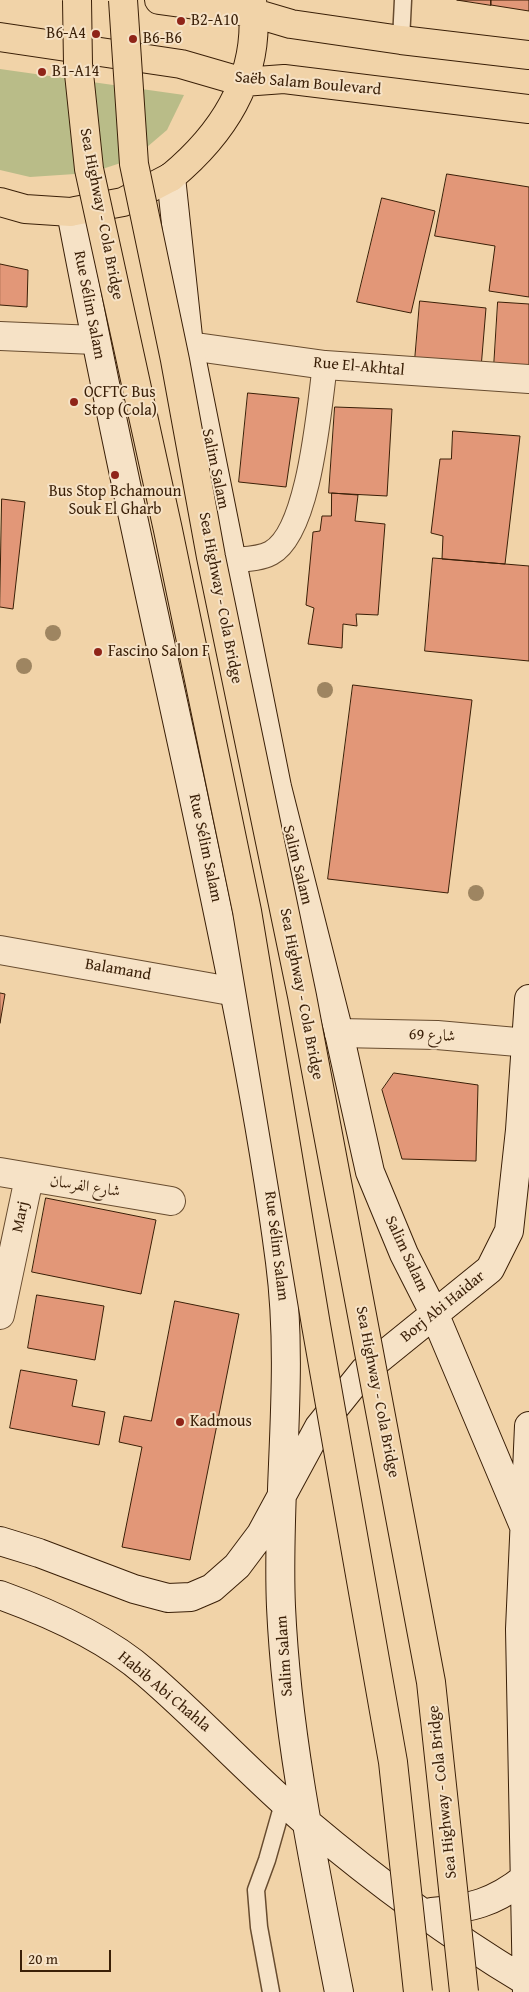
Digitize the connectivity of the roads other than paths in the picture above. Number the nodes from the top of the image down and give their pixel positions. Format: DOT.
graph roads {
  1 [pos="77,0"];
  2 [pos="123,0"];
  3 [pos="159,0"];
  4 [pos="403,0"];
  5 [pos="253,6"];
  6 [pos="0,37"];
  7 [pos="401,40"];
  8 [pos="529,55"];
  9 [pos="243,82"];
  10 [pos="529,109"];
  11 [pos="171,178"];
  12 [pos="0,202"];
  13 [pos="71,212"];
  14 [pos="0,336"];
  15 [pos="95,340"];
  16 [pos="189,346"];
  17 [pos="325,365"];
  18 [pos="529,379"];
  19 [pos="234,560"];
  20 [pos="0,950"];
  21 [pos="236,992"];
  22 [pos="529,999"];
  23 [pos="339,1033"];
  24 [pos="527,1043"];
  25 [pos="0,1172"];
  26 [pos="30,1178"];
  27 [pos="171,1200"];
  28 [pos="434,1313"];
  29 [pos="0,1314"];
  30 [pos="529,1426"];
  31 [pos="283,1491"];
  32 [pos="523,1524"];
  33 [pos="0,1541"];
  34 [pos="0,1595"];
  35 [pos="284,1800"];
  36 [pos="305,1821"];
  37 [pos="527,1881"];
  38 [pos="422,1913"];
  39 [pos="528,1986"];
  40 [pos="270,1992"];
  41 [pos="339,1992"];
  42 [pos="418,1992"];
  43 [pos="464,1992"];
  1 -- 42 [label="main road, Sea Highway - Cola Bridge, bridge"];
  2 -- 43 [label="main road, Sea Highway - Cola Bridge, bridge"];
  3 -- 5 [label="main road"];
  4 -- 7 [label="lane"];
  5 -- 7 [label="main road"];
  5 -- 9 [label="main road"];
  6 -- 9 [label="main road, Saëb Salam Boulevard"];
  7 -- 8 [label="main road"];
  9 -- 10 [label="main road, Saëb Salam Boulevard"];
  9 -- 11 [label="main road"];
  11 -- 13 [label="main road"];
  11 -- 16 [label="main road, Salim Salam"];
  12 -- 13 [label="main road"];
  13 -- 15 [label="main road, Rue Sélim Salam"];
  14 -- 15 [label="main road"];
  15 -- 21 [label="main road, Rue Sélim Salam"];
  16 -- 17 [label="main road, Rue El-Akhtal"];
  16 -- 19 [label="main road, Salim Salam"];
  17 -- 18 [label="main road, Rue El-Akhtal"];
  17 -- 19 [label="street"];
  19 -- 23 [label="main road, Salim Salam"];
  20 -- 21 [label="main road, Balamand"];
  21 -- 31 [label="main road, Rue Sélim Salam"];
  22 -- 24 [label="main road, Borj Abi Haidar"];
  23 -- 24 [label="main road, شارع 69"];
  23 -- 28 [label="main road, Salim Salam"];
  24 -- 28 [label="main road, Borj Abi Haidar"];
  25 -- 26 [label="main road, شارع الفرسان"];
  26 -- 27 [label="main road, شارع الفرسان"];
  26 -- 29 [label="main road, Marj"];
  28 -- 31 [label="main road, Borj Abi Haidar"];
  28 -- 32 [label="main road, Salim Salam"];
  30 -- 32 [label="main road"];
  31 -- 33 [label="main road"];
  31 -- 36 [label="main road, Salim Salam"];
  32 -- 37 [label="main road"];
  34 -- 35 [label="main road, Habib Abi Chahla"];
  35 -- 36 [label="main road, Habib Abi Chahla"];
  35 -- 40 [label="lane"];
  36 -- 38 [label="main road, Habib Abi Chahla"];
  36 -- 41 [label="main road, Salim Salam"];
  37 -- 38 [label="main road"];
  37 -- 39 [label="main road"];
  38 -- 39 [label="main road, Habib Abi Chahla"];
}
